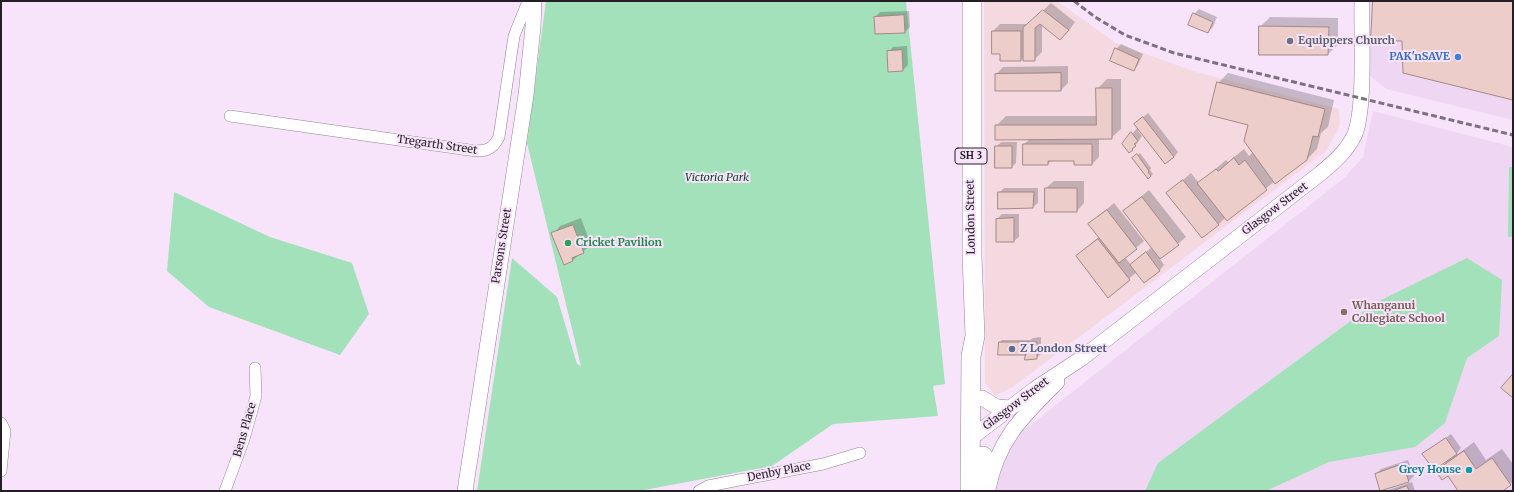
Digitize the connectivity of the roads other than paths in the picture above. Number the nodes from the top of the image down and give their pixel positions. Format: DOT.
graph roads {
  1 [pos="528,1"];
  2 [pos="534,1"];
  3 [pos="972,1"];
  4 [pos="1362,1"];
  5 [pos="230,116"];
  6 [pos="975,336"];
  7 [pos="1082,358"];
  8 [pos="255,368"];
  9 [pos="982,398"];
  10 [pos="1010,408"];
  11 [pos="1,423"];
  12 [pos="976,434"];
  13 [pos="860,453"];
  14 [pos="1,471"];
  15 [pos="225,491"];
  16 [pos="465,491"];
  17 [pos="699,491"];
  18 [pos="970,491"];
  19 [pos="983,491"];
  20 [pos="988,491"];
  1 -- 5 [label="street, Tregarth Street"];
  2 -- 16 [label="main road, Parsons Street"];
  3 -- 6 [label="highway, London Street / SH 3"];
  4 -- 7 [label="main road, Glasgow Street"];
  6 -- 9 [label="highway, London Street / SH 3"];
  6 -- 12 [label="highway, London Street / SH 3"];
  7 -- 10 [label="main road, Glasgow Street"];
  7 -- 20 [label="main road, Glasgow Street"];
  8 -- 15 [label="street, Bens Place"];
  9 -- 10 [label="main road"];
  9 -- 12 [label="highway, London Street / SH 3"];
  10 -- 12 [label="main road, Glasgow Street"];
  11 -- 14 [label="street"];
  12 -- 18 [label="highway, London Street / SH 3"];
  12 -- 19 [label="highway, London Street / SH 3"];
  13 -- 17 [label="street, Denby Place"];
}
